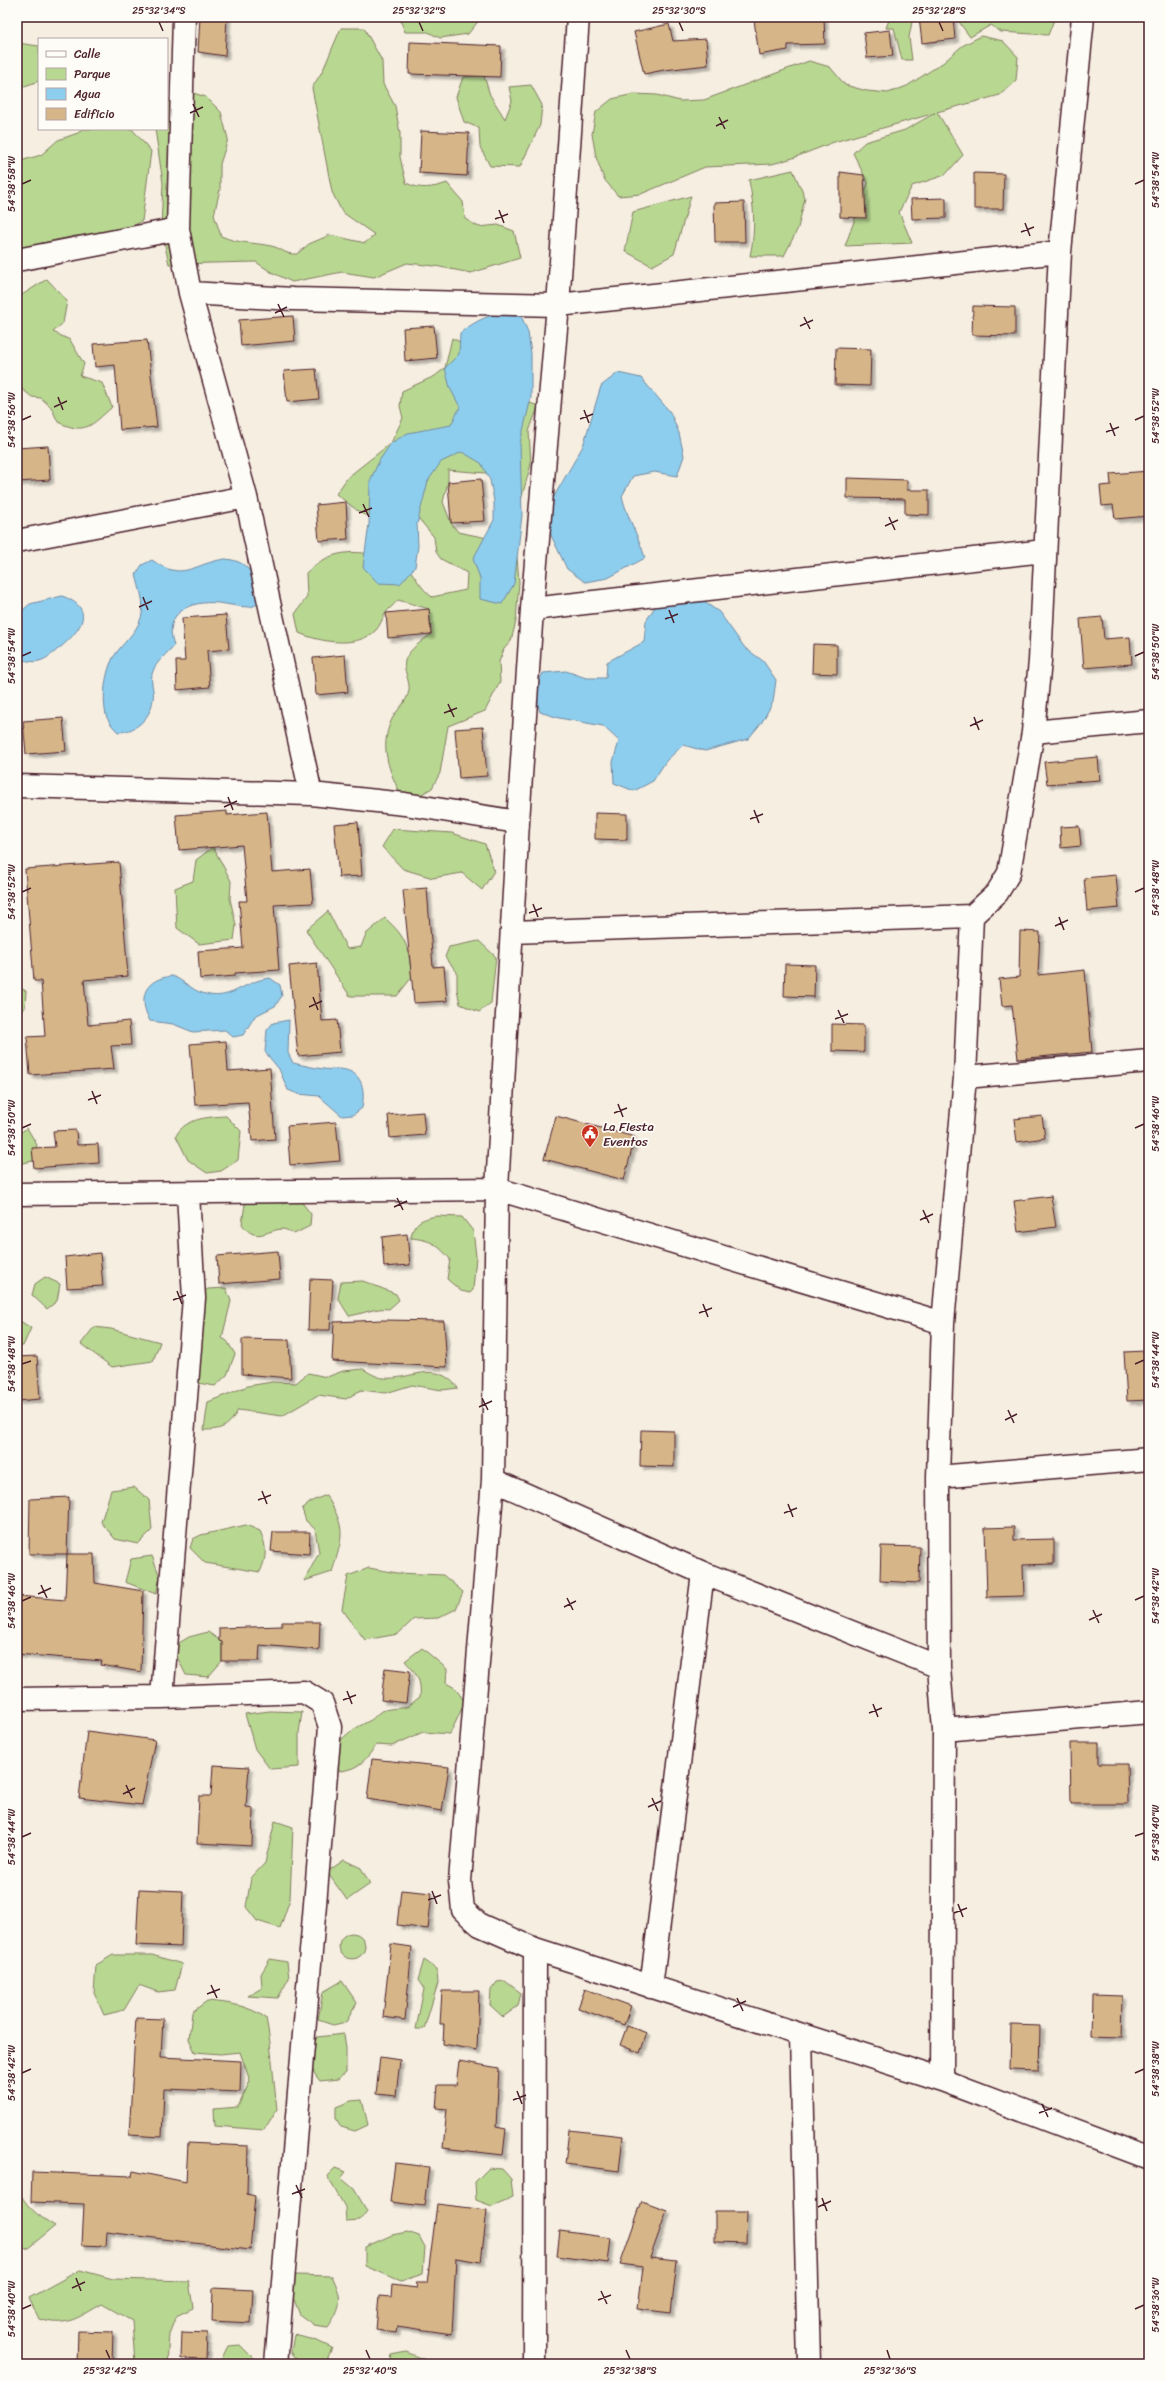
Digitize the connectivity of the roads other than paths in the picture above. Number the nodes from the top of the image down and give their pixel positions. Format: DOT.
graph roads {
  1 [pos="184,17"];
  2 [pos="578,17"];
  3 [pos="1083,17"];
  4 [pos="178,229"];
  5 [pos="1060,252"];
  6 [pos="17,260"];
  7 [pos="190,293"];
  8 [pos="558,305"];
  9 [pos="246,497"];
  10 [pos="17,541"];
  11 [pos="1044,551"];
  12 [pos="532,609"];
  13 [pos="1149,721"];
  14 [pos="1033,732"];
  15 [pos="17,786"];
  16 [pos="311,794"];
  17 [pos="518,822"];
  18 [pos="972,916"];
  19 [pos="512,932"];
  20 [pos="1149,1061"];
  21 [pos="965,1077"];
  22 [pos="497,1189"];
  23 [pos="17,1194"];
  24 [pos="188,1194"];
  25 [pos="943,1322"];
  26 [pos="1149,1459"];
  27 [pos="938,1477"];
  28 [pos="493,1480"];
  29 [pos="703,1573"];
  30 [pos="939,1667"];
  31 [pos="162,1697"];
  32 [pos="17,1699"];
  33 [pos="1149,1712"];
  34 [pos="944,1730"];
  35 [pos="535,1949"];
  36 [pos="652,1987"];
  37 [pos="801,2035"];
  38 [pos="942,2080"];
  39 [pos="1149,2158"];
  40 [pos="276,2364"];
  41 [pos="534,2364"];
  42 [pos="809,2364"];
  1 -- 4 [label="street"];
  2 -- 8 [label="street"];
  3 -- 5 [label="street"];
  4 -- 6 [label="street"];
  4 -- 7 [label="street"];
  5 -- 8 [label="street"];
  5 -- 11 [label="street"];
  7 -- 8 [label="street"];
  7 -- 9 [label="street"];
  8 -- 12 [label="street"];
  9 -- 10 [label="street"];
  9 -- 16 [label="street"];
  11 -- 12 [label="street"];
  11 -- 14 [label="street"];
  12 -- 17 [label="street"];
  13 -- 14 [label="street"];
  14 -- 18 [label="street"];
  15 -- 16 [label="street"];
  16 -- 17 [label="street"];
  17 -- 19 [label="street"];
  18 -- 19 [label="street"];
  18 -- 21 [label="street"];
  19 -- 22 [label="street"];
  20 -- 21 [label="street"];
  21 -- 25 [label="street"];
  22 -- 24 [label="street"];
  22 -- 25 [label="street"];
  22 -- 28 [label="street"];
  23 -- 24 [label="street"];
  24 -- 31 [label="street"];
  25 -- 27 [label="street"];
  26 -- 27 [label="street"];
  27 -- 30 [label="street"];
  28 -- 29 [label="street"];
  28 -- 35 [label="street"];
  29 -- 30 [label="street"];
  29 -- 36 [label="street"];
  30 -- 34 [label="street"];
  31 -- 32 [label="street"];
  31 -- 40 [label="street"];
  33 -- 34 [label="street"];
  34 -- 38 [label="street"];
  35 -- 36 [label="street"];
  35 -- 41 [label="street"];
  36 -- 37 [label="street"];
  37 -- 38 [label="street"];
  37 -- 42 [label="street"];
  38 -- 39 [label="street"];
}
